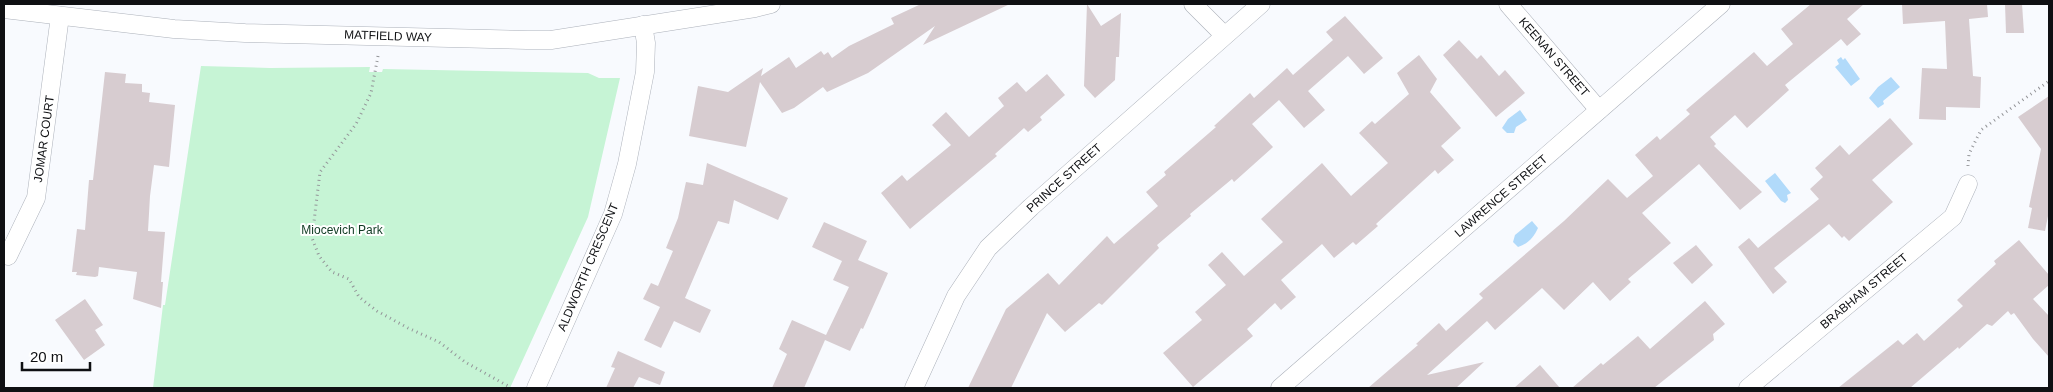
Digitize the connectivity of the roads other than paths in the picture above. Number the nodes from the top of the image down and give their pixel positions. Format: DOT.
graph roads {
  1 [pos="771,4"];
  2 [pos="1193,4"];
  3 [pos="1261,4"];
  4 [pos="1508,4"];
  5 [pos="1721,4"];
  6 [pos="4,9"];
  7 [pos="60,16"];
  8 [pos="643,25"];
  9 [pos="1224,35"];
  10 [pos="1599,110"];
  11 [pos="1968,184"];
  12 [pos="8,256"];
  13 [pos="536,388"];
  14 [pos="914,388"];
  15 [pos="1280,388"];
  16 [pos="1748,388"];
  1 -- 8 [label="street, MATFIELD WAY"];
  2 -- 9 [label="street"];
  3 -- 9 [label="street, PRINCE STREET"];
  4 -- 10 [label="street, KEENAN STREET"];
  5 -- 10 [label="street, LAWRENCE STREET"];
  6 -- 7 [label="street, MATFIELD WAY"];
  7 -- 8 [label="street, MATFIELD WAY"];
  7 -- 12 [label="street, JOMAR COURT"];
  8 -- 13 [label="street, ALDWORTH CRESCENT"];
  9 -- 14 [label="street, PRINCE STREET"];
  10 -- 15 [label="street, LAWRENCE STREET"];
  11 -- 16 [label="street, BRABHAM STREET"];
}
